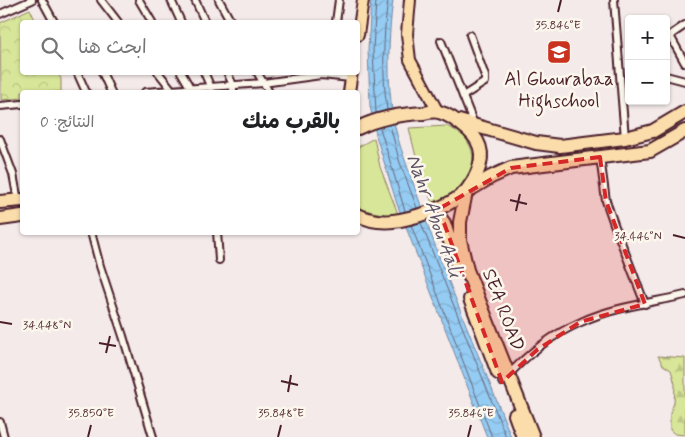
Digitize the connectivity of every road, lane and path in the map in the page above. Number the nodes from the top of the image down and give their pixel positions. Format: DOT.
graph roads {
  1 [pos="32,0"];
  2 [pos="42,0"];
  3 [pos="101,0"];
  4 [pos="138,0"];
  5 [pos="171,0"];
  6 [pos="195,0"];
  7 [pos="219,0"];
  8 [pos="339,0"];
  9 [pos="363,0"];
  10 [pos="410,0"];
  11 [pos="614,0"];
  12 [pos="0,14"];
  13 [pos="53,20"];
  14 [pos="116,20"];
  15 [pos="151,20"];
  16 [pos="180,20"];
  17 [pos="204,20"];
  18 [pos="230,20"];
  19 [pos="336,20"];
  20 [pos="360,22"];
  21 [pos="685,25"];
  22 [pos="470,35"];
  23 [pos="670,36"];
  24 [pos="670,40"];
  25 [pos="441,41"];
  26 [pos="685,63"];
  27 [pos="620,69"];
  28 [pos="625,69"];
  29 [pos="78,75"];
  30 [pos="103,75"];
  31 [pos="160,75"];
  32 [pos="184,75"];
  33 [pos="205,75"];
  34 [pos="229,75"];
  35 [pos="259,75"];
  36 [pos="321,75"];
  37 [pos="352,76"];
  38 [pos="670,77"];
  39 [pos="685,80"];
  40 [pos="263,83"];
  41 [pos="211,88"];
  42 [pos="191,89"];
  43 [pos="233,89"];
  44 [pos="85,90"];
  45 [pos="110,90"];
  46 [pos="172,90"];
  47 [pos="182,90"];
  48 [pos="268,90"];
  49 [pos="349,90"];
  50 [pos="463,96"];
  51 [pos="20,104"];
  52 [pos="0,106"];
  53 [pos="438,112"];
  54 [pos="685,112"];
  55 [pos="458,121"];
  56 [pos="363,126"];
  57 [pos="475,126"];
  58 [pos="685,130"];
  59 [pos="625,138"];
  60 [pos="0,139"];
  61 [pos="600,157"];
  62 [pos="466,192"];
  63 [pos="20,200"];
  64 [pos="0,202"];
  65 [pos="435,211"];
  66 [pos="20,216"];
  67 [pos="360,217"];
  68 [pos="0,219"];
  69 [pos="92,235"];
  70 [pos="217,235"];
  71 [pos="219,260"];
  72 [pos="685,295"];
  73 [pos="645,304"];
  74 [pos="505,378"];
  75 [pos="0,422"];
  76 [pos="4,437"];
  77 [pos="153,437"];
  78 [pos="524,437"];
  79 [pos="533,437"];
  1 -- 12 [label="street"];
  2 -- 13 [label="street"];
  3 -- 14 [label="street"];
  4 -- 15 [label="street"];
  5 -- 16 [label="street"];
  6 -- 17 [label="street"];
  7 -- 18 [label="street"];
  8 -- 19 [label="street"];
  9 -- 20 [label="main road"];
  10 -- 53 [label="main road"];
  11 -- 27 [label="street"];
  21 -- 23 [label="street"];
  22 -- 50 [label="street"];
  24 -- 26 [label="street"];
  25 -- 50 [label="street"];
  27 -- 28 [label="street"];
  27 -- 59 [label="street"];
  29 -- 44 [label="street"];
  30 -- 45 [label="street"];
  31 -- 46 [label="street"];
  32 -- 42 [label="street"];
  33 -- 41 [label="street"];
  34 -- 43 [label="street"];
  35 -- 40 [label="street"];
  36 -- 40 [label="street"];
  37 -- 49 [label="main road"];
  38 -- 39 [label="street"];
  40 -- 43 [label="street"];
  40 -- 48 [label="street"];
  41 -- 42 [label="street"];
  41 -- 43 [label="street"];
  42 -- 47 [label="street"];
  50 -- 57 [label="street"];
  51 -- 52 [label="street"];
  53 -- 55 [label="highway"];
  53 -- 56 [label="highway"];
  54 -- 59 [label="highway"];
  55 -- 57 [label="highway"];
  55 -- 62 [label="highway"];
  57 -- 59 [label="highway"];
  58 -- 61 [label="highway"];
  60 -- 63 [label="street"];
  61 -- 62 [label="highway"];
  61 -- 73 [label="street"];
  62 -- 65 [label="highway"];
  62 -- 74 [label="highway, SEA ROAD"];
  63 -- 64 [label="highway"];
  65 -- 67 [label="highway"];
  65 -- 74 [label="highway, SEA ROAD"];
  66 -- 68 [label="highway"];
  69 -- 77 [label="street"];
  70 -- 71 [label="street"];
  72 -- 73 [label="street"];
  73 -- 74 [label="street"];
  74 -- 78 [label="highway, SEA ROAD"];
  74 -- 79 [label="highway, SEA ROAD"];
  75 -- 76 [label="street"];
}
